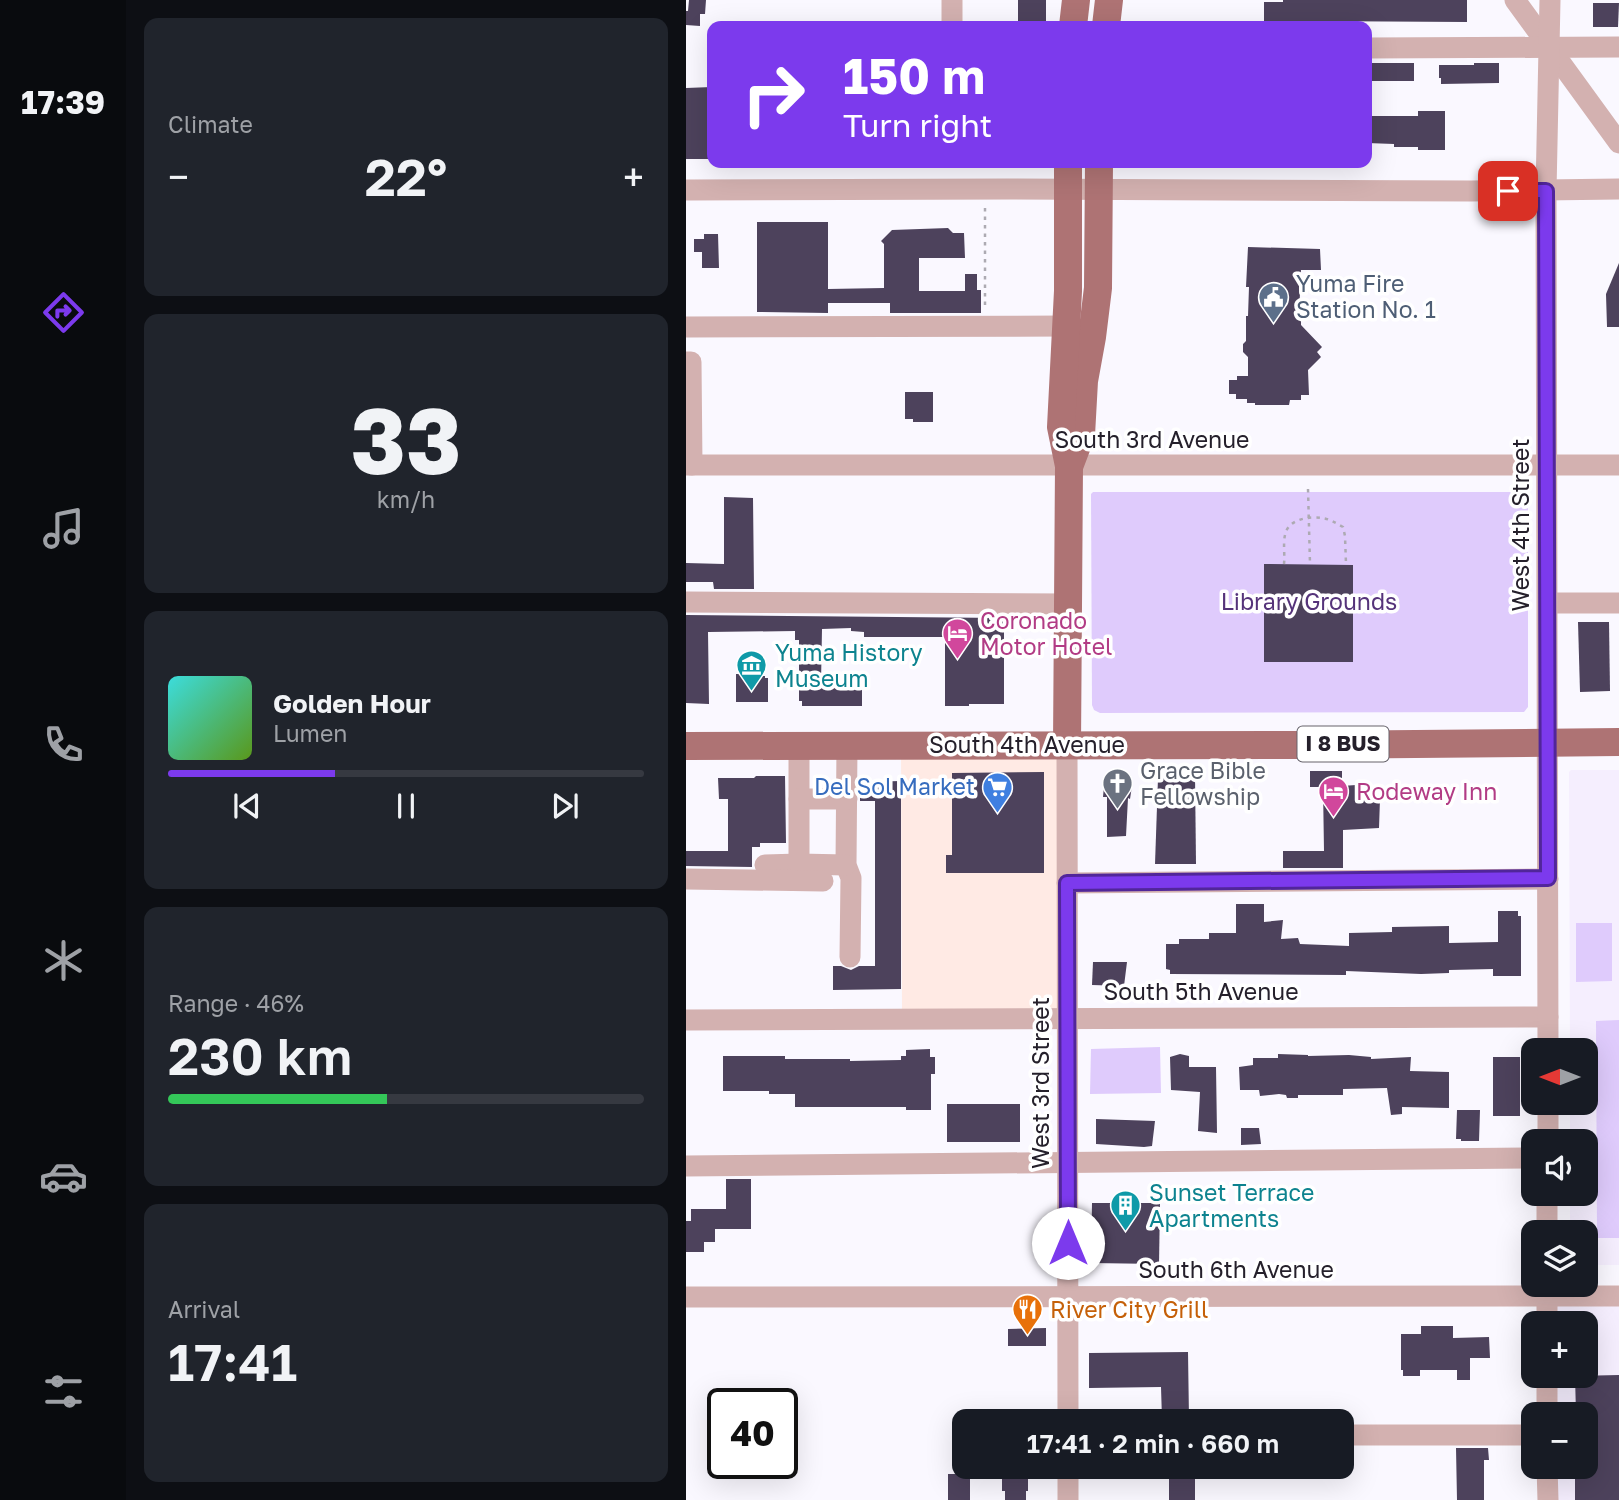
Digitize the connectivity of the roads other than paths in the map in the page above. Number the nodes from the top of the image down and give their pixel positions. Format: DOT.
graph roads {
  1 [pos="952,0"];
  2 [pos="1076,0"];
  3 [pos="1109,0"];
  4 [pos="1515,0"];
  5 [pos="1550,0"];
  6 [pos="952,21"];
  7 [pos="1074,21"];
  8 [pos="1107,21"];
  9 [pos="1549,47"];
  10 [pos="1619,47"];
  11 [pos="1372,48"];
  12 [pos="1619,143"];
  13 [pos="1068,176"];
  14 [pos="1098,176"];
  15 [pos="1619,189"];
  16 [pos="686,190"];
  17 [pos="1546,191"];
  18 [pos="1067,326"];
  19 [pos="686,327"];
  20 [pos="686,362"];
  21 [pos="689,465"];
  22 [pos="1069,466"];
  23 [pos="1548,466"];
  24 [pos="1619,466"];
  25 [pos="686,602"];
  26 [pos="1548,603"];
  27 [pos="1619,603"];
  28 [pos="1068,604"];
  29 [pos="1548,742"];
  30 [pos="1619,742"];
  31 [pos="799,745"];
  32 [pos="847,745"];
  33 [pos="1067,745"];
  34 [pos="686,746"];
  35 [pos="799,799"];
  36 [pos="847,799"];
  37 [pos="799,864"];
  38 [pos="765,865"];
  39 [pos="846,865"];
  40 [pos="1548,878"];
  41 [pos="686,879"];
  42 [pos="823,881"];
  43 [pos="1067,883"];
  44 [pos="850,957"];
  45 [pos="1548,1017"];
  46 [pos="1067,1018"];
  47 [pos="686,1020"];
  48 [pos="1548,1038"];
  49 [pos="1521,1158"];
  50 [pos="1068,1162"];
  51 [pos="686,1166"];
  52 [pos="1521,1290"];
  53 [pos="1598,1294"];
  54 [pos="1619,1296"];
  55 [pos="686,1297"];
  56 [pos="1068,1297"];
  57 [pos="1068,1409"];
  58 [pos="1521,1434"];
  59 [pos="1354,1435"];
  60 [pos="1068,1479"];
  61 [pos="1548,1479"];
  62 [pos="1068,1500"];
  63 [pos="1548,1500"];
  1 -- 6 [label="street"];
  2 -- 7 [label="main road"];
  3 -- 8 [label="main road"];
  4 -- 9 [label="street"];
  5 -- 9 [label="street, West 4th Street"];
  9 -- 10 [label="street"];
  9 -- 11 [label="street"];
  9 -- 12 [label="street"];
  9 -- 17 [label="street, West 4th Street"];
  13 -- 14 [label="street"];
  13 -- 16 [label="street"];
  13 -- 18 [label="main road"];
  14 -- 17 [label="street"];
  14 -- 22 [label="main road"];
  15 -- 17 [label="street"];
  17 -- 23 [label="street, West 4th Street"];
  18 -- 19 [label="street"];
  18 -- 22 [label="main road"];
  20 -- 21 [label="street"];
  21 -- 22 [label="street, South 3rd Avenue"];
  22 -- 23 [label="street, South 3rd Avenue"];
  22 -- 28 [label="main road"];
  23 -- 24 [label="street, South 3rd Avenue"];
  23 -- 26 [label="street, West 4th Street"];
  25 -- 28 [label="street"];
  26 -- 27 [label="street"];
  26 -- 29 [label="street, West 4th Street"];
  28 -- 33 [label="main road"];
  29 -- 30 [label="main road, South 4th Avenue / I 8 BUS"];
  29 -- 33 [label="main road, South 4th Avenue / I 8 BUS"];
  29 -- 40 [label="street, West 4th Street"];
  31 -- 32 [label="main road, South 4th Avenue / I 8 BUS"];
  31 -- 34 [label="main road, South 4th Avenue / I 8 BUS"];
  31 -- 35 [label="street"];
  32 -- 33 [label="main road, South 4th Avenue / I 8 BUS"];
  32 -- 36 [label="street"];
  33 -- 43 [label="street, West 3rd Street"];
  35 -- 36 [label="street"];
  35 -- 37 [label="street"];
  36 -- 39 [label="street"];
  37 -- 38 [label="street"];
  37 -- 39 [label="street"];
  39 -- 44 [label="street"];
  40 -- 43 [label="street"];
  40 -- 45 [label="street, West 4th Street"];
  41 -- 42 [label="street"];
  43 -- 46 [label="street, West 3rd Street"];
  45 -- 46 [label="street, South 5th Avenue"];
  45 -- 48 [label="street, West 4th Street"];
  46 -- 47 [label="street, South 5th Avenue"];
  46 -- 50 [label="street, West 3rd Street"];
  49 -- 50 [label="street"];
  50 -- 51 [label="street"];
  50 -- 56 [label="street, West 3rd Street"];
  52 -- 56 [label="street, South 6th Avenue"];
  53 -- 54 [label="street, South 6th Avenue"];
  55 -- 56 [label="street, South 6th Avenue"];
  56 -- 57 [label="street, West 3rd Street"];
  58 -- 59 [label="street"];
  60 -- 62 [label="street"];
  61 -- 63 [label="street"];
}
